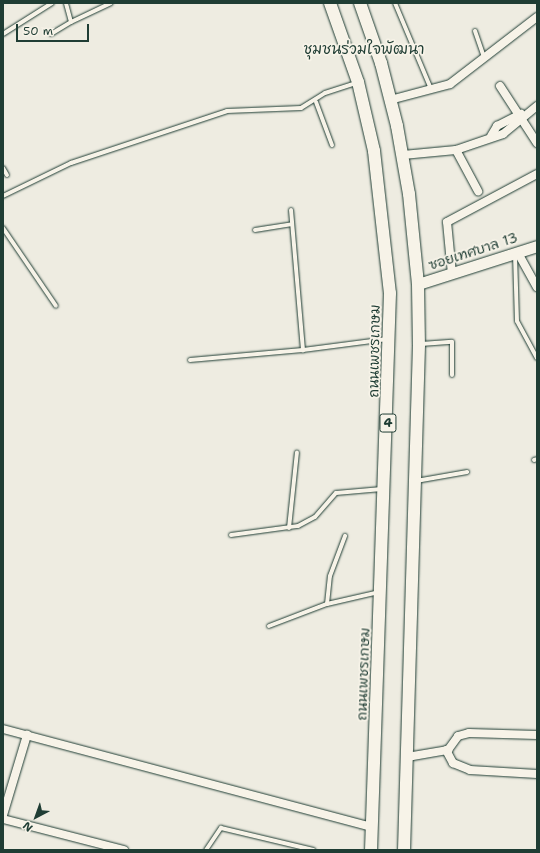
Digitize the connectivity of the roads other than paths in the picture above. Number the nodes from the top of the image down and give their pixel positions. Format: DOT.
graph roads {
  1 [pos="52,3"];
  2 [pos="66,3"];
  3 [pos="111,3"];
  4 [pos="330,3"];
  5 [pos="360,3"];
  6 [pos="395,3"];
  7 [pos="537,16"];
  8 [pos="71,22"];
  9 [pos="475,31"];
  10 [pos="3,34"];
  11 [pos="51,34"];
  12 [pos="484,58"];
  13 [pos="358,82"];
  14 [pos="500,86"];
  15 [pos="432,91"];
  16 [pos="390,100"];
  17 [pos="316,102"];
  18 [pos="537,106"];
  19 [pos="519,117"];
  20 [pos="537,143"];
  21 [pos="332,145"];
  22 [pos="456,150"];
  23 [pos="403,155"];
  24 [pos="3,168"];
  25 [pos="537,174"];
  26 [pos="7,175"];
  27 [pos="478,190"];
  28 [pos="3,196"];
  29 [pos="290,210"];
  30 [pos="291,224"];
  31 [pos="3,228"];
  32 [pos="255,230"];
  33 [pos="537,246"];
  34 [pos="517,253"];
  35 [pos="452,274"];
  36 [pos="418,284"];
  37 [pos="537,288"];
  38 [pos="56,306"];
  39 [pos="390,338"];
  40 [pos="419,345"];
  41 [pos="303,350"];
  42 [pos="537,358"];
  43 [pos="190,360"];
  44 [pos="452,375"];
  45 [pos="297,452"];
  46 [pos="467,472"];
  47 [pos="416,481"];
  48 [pos="385,489"];
  49 [pos="289,528"];
  50 [pos="230,535"];
  51 [pos="346,536"];
  52 [pos="381,592"];
  53 [pos="327,604"];
  54 [pos="269,626"];
  55 [pos="3,729"];
  56 [pos="26,735"];
  57 [pos="537,735"];
  58 [pos="446,750"];
  59 [pos="406,757"];
  60 [pos="537,774"];
  61 [pos="3,815"];
  62 [pos="3,819"];
  63 [pos="372,826"];
  64 [pos="124,850"];
  65 [pos="206,850"];
  66 [pos="314,850"];
  67 [pos="371,850"];
  68 [pos="404,850"];
  1 -- 10 [label="lane"];
  2 -- 8 [label="lane"];
  3 -- 8 [label="lane"];
  4 -- 13 [label="main road, ถนนเพชรเกษม / 4"];
  5 -- 16 [label="main road, 4"];
  6 -- 15 [label="lane"];
  7 -- 12 [label="street"];
  8 -- 11 [label="lane"];
  9 -- 12 [label="lane"];
  12 -- 15 [label="street"];
  13 -- 17 [label="lane"];
  13 -- 39 [label="main road, ถนนเพชรเกษม / 4"];
  14 -- 19 [label="street"];
  15 -- 16 [label="street"];
  16 -- 23 [label="main road, 4"];
  17 -- 21 [label="lane"];
  17 -- 28 [label="lane"];
  18 -- 19 [label="street"];
  19 -- 20 [label="street"];
  19 -- 22 [label="street"];
  22 -- 23 [label="street"];
  22 -- 27 [label="street"];
  23 -- 36 [label="main road, 4"];
  24 -- 26 [label="lane"];
  25 -- 35 [label="street"];
  29 -- 30 [label="lane"];
  30 -- 32 [label="lane"];
  30 -- 41 [label="lane"];
  31 -- 38 [label="lane"];
  33 -- 34 [label="street, ซอยเทศบาล 13"];
  34 -- 35 [label="street, ซอยเทศบาล 13"];
  34 -- 37 [label="street"];
  34 -- 42 [label="lane"];
  35 -- 36 [label="street, ซอยเทศบาล 13"];
  36 -- 40 [label="main road, 4"];
  39 -- 41 [label="lane"];
  39 -- 48 [label="main road, ถนนเพชรเกษม / 4"];
  40 -- 44 [label="lane"];
  40 -- 47 [label="main road, 4"];
  41 -- 43 [label="lane"];
  45 -- 49 [label="lane"];
  46 -- 47 [label="lane"];
  47 -- 59 [label="main road, 4"];
  48 -- 49 [label="lane"];
  48 -- 52 [label="main road, ถนนเพชรเกษม / 4"];
  49 -- 50 [label="lane"];
  51 -- 53 [label="lane"];
  52 -- 53 [label="lane"];
  52 -- 63 [label="main road, ถนนเพชรเกษม / 4"];
  53 -- 54 [label="lane"];
  55 -- 56 [label="street"];
  56 -- 61 [label="street"];
  56 -- 63 [label="street"];
  57 -- 58 [label="street"];
  58 -- 59 [label="street"];
  58 -- 60 [label="street"];
  59 -- 68 [label="main road, 4"];
  62 -- 64 [label="street"];
  63 -- 67 [label="main road, ถนนเพชรเกษม / 4"];
  65 -- 66 [label="lane"];
}
